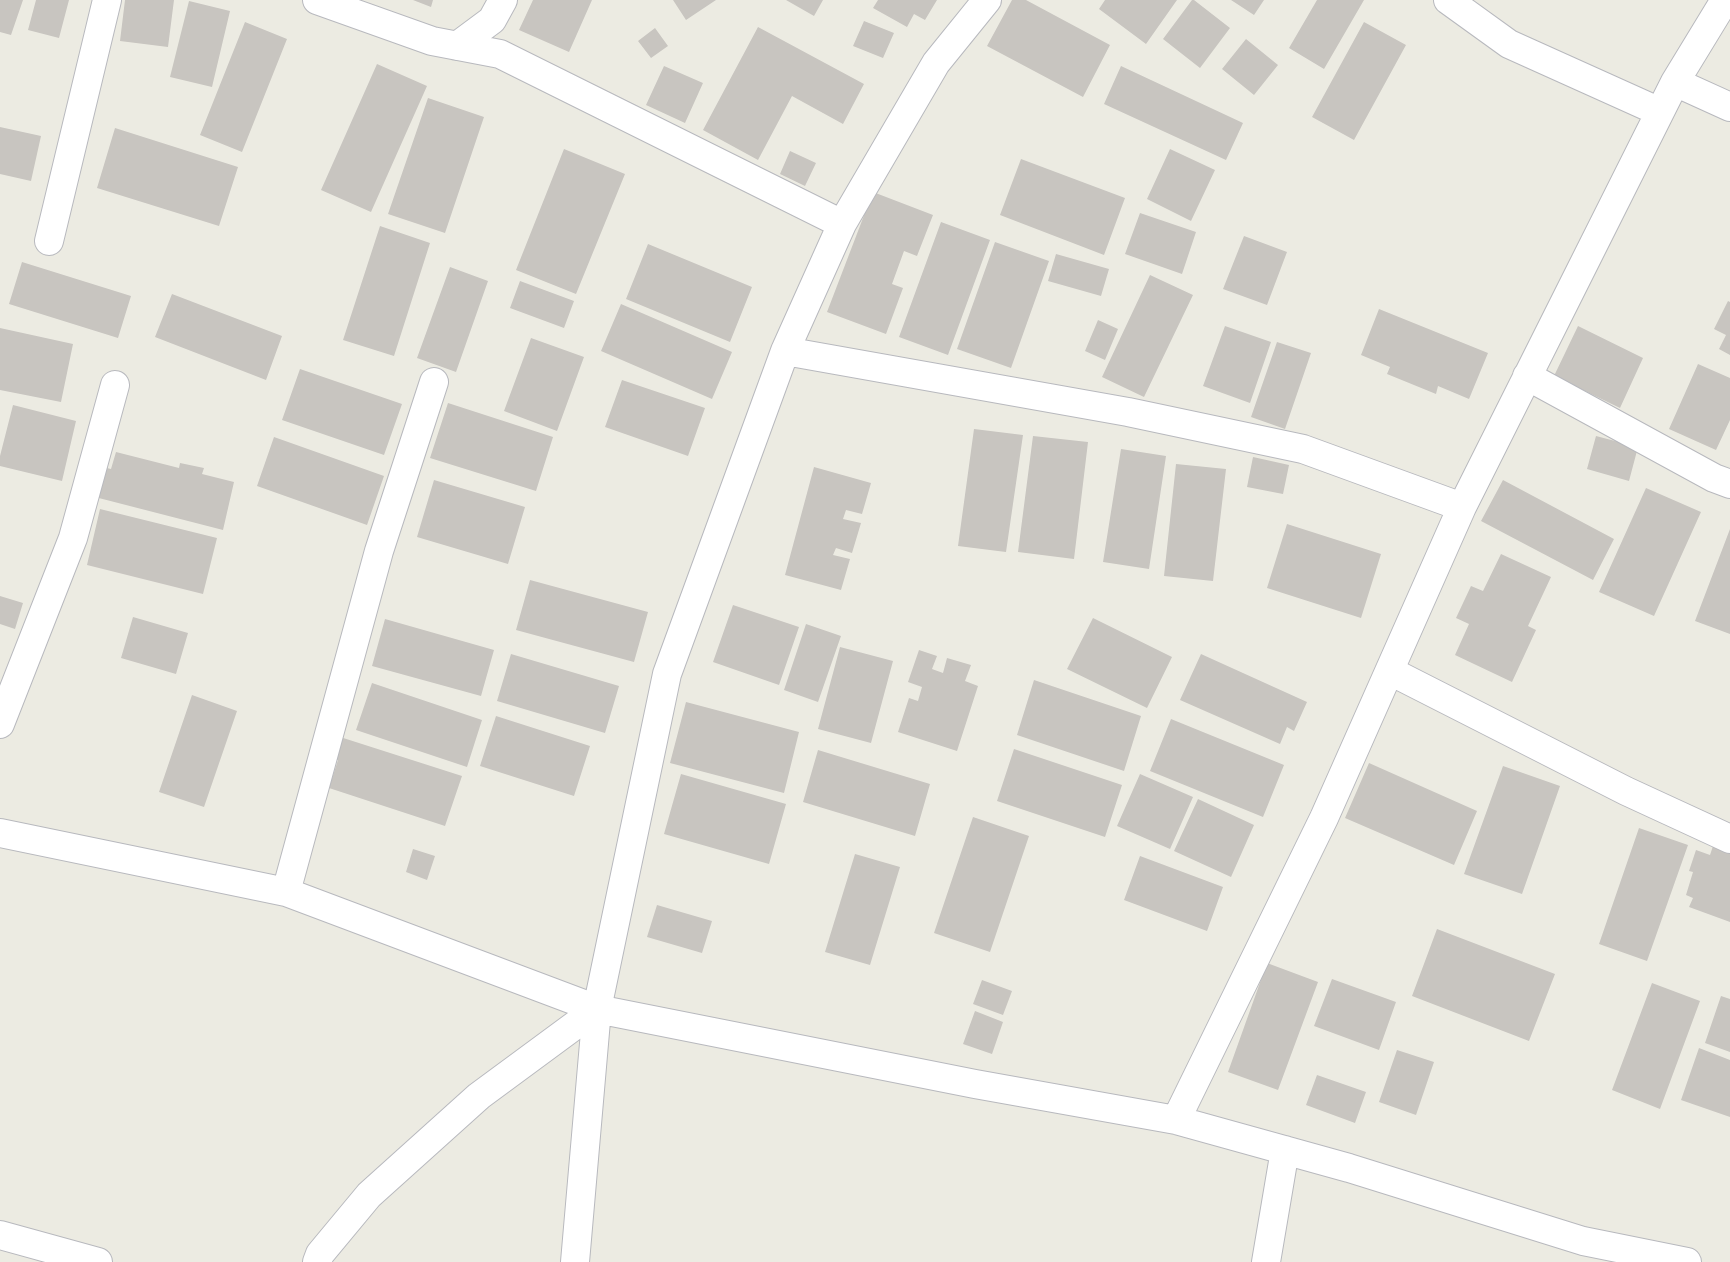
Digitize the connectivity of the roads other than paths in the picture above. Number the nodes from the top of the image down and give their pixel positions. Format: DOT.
graph roads {
  1 [pos="107,0"];
  2 [pos="317,0"];
  3 [pos="503,0"];
  4 [pos="987,0"];
  5 [pos="1448,0"];
  6 [pos="1725,0"];
  7 [pos="457,46"];
  8 [pos="1675,82"];
  9 [pos="1730,107"];
  10 [pos="1660,112"];
  11 [pos="842,224"];
  12 [pos="49,241"];
  13 [pos="785,351"];
  14 [pos="1527,376"];
  15 [pos="434,382"];
  16 [pos="115,385"];
  17 [pos="1730,484"];
  18 [pos="1462,507"];
  19 [pos="1390,671"];
  20 [pos="0,724"];
  21 [pos="0,832"];
  22 [pos="1730,839"];
  23 [pos="286,892"];
  24 [pos="597,1009"];
  25 [pos="1176,1120"];
  26 [pos="1285,1150"];
  27 [pos="0,1235"];
  28 [pos="98,1262"];
  29 [pos="317,1262"];
  30 [pos="575,1262"];
  31 [pos="1266,1262"];
  32 [pos="1687,1262"];
  1 -- 12 [label="street"];
  2 -- 7 [label="street"];
  3 -- 7 [label="street"];
  4 -- 11 [label="street"];
  5 -- 10 [label="street"];
  6 -- 8 [label="street"];
  7 -- 11 [label="street"];
  8 -- 9 [label="street"];
  8 -- 10 [label="street"];
  10 -- 14 [label="street"];
  11 -- 13 [label="street"];
  13 -- 18 [label="street"];
  13 -- 24 [label="street"];
  14 -- 17 [label="street"];
  14 -- 18 [label="street"];
  15 -- 23 [label="street"];
  16 -- 20 [label="street"];
  18 -- 19 [label="street"];
  19 -- 22 [label="street"];
  19 -- 25 [label="street"];
  21 -- 23 [label="street"];
  23 -- 24 [label="street"];
  24 -- 25 [label="street"];
  24 -- 29 [label="street"];
  24 -- 30 [label="street"];
  25 -- 26 [label="street"];
  26 -- 31 [label="street"];
  26 -- 32 [label="street"];
  27 -- 28 [label="street"];
}
